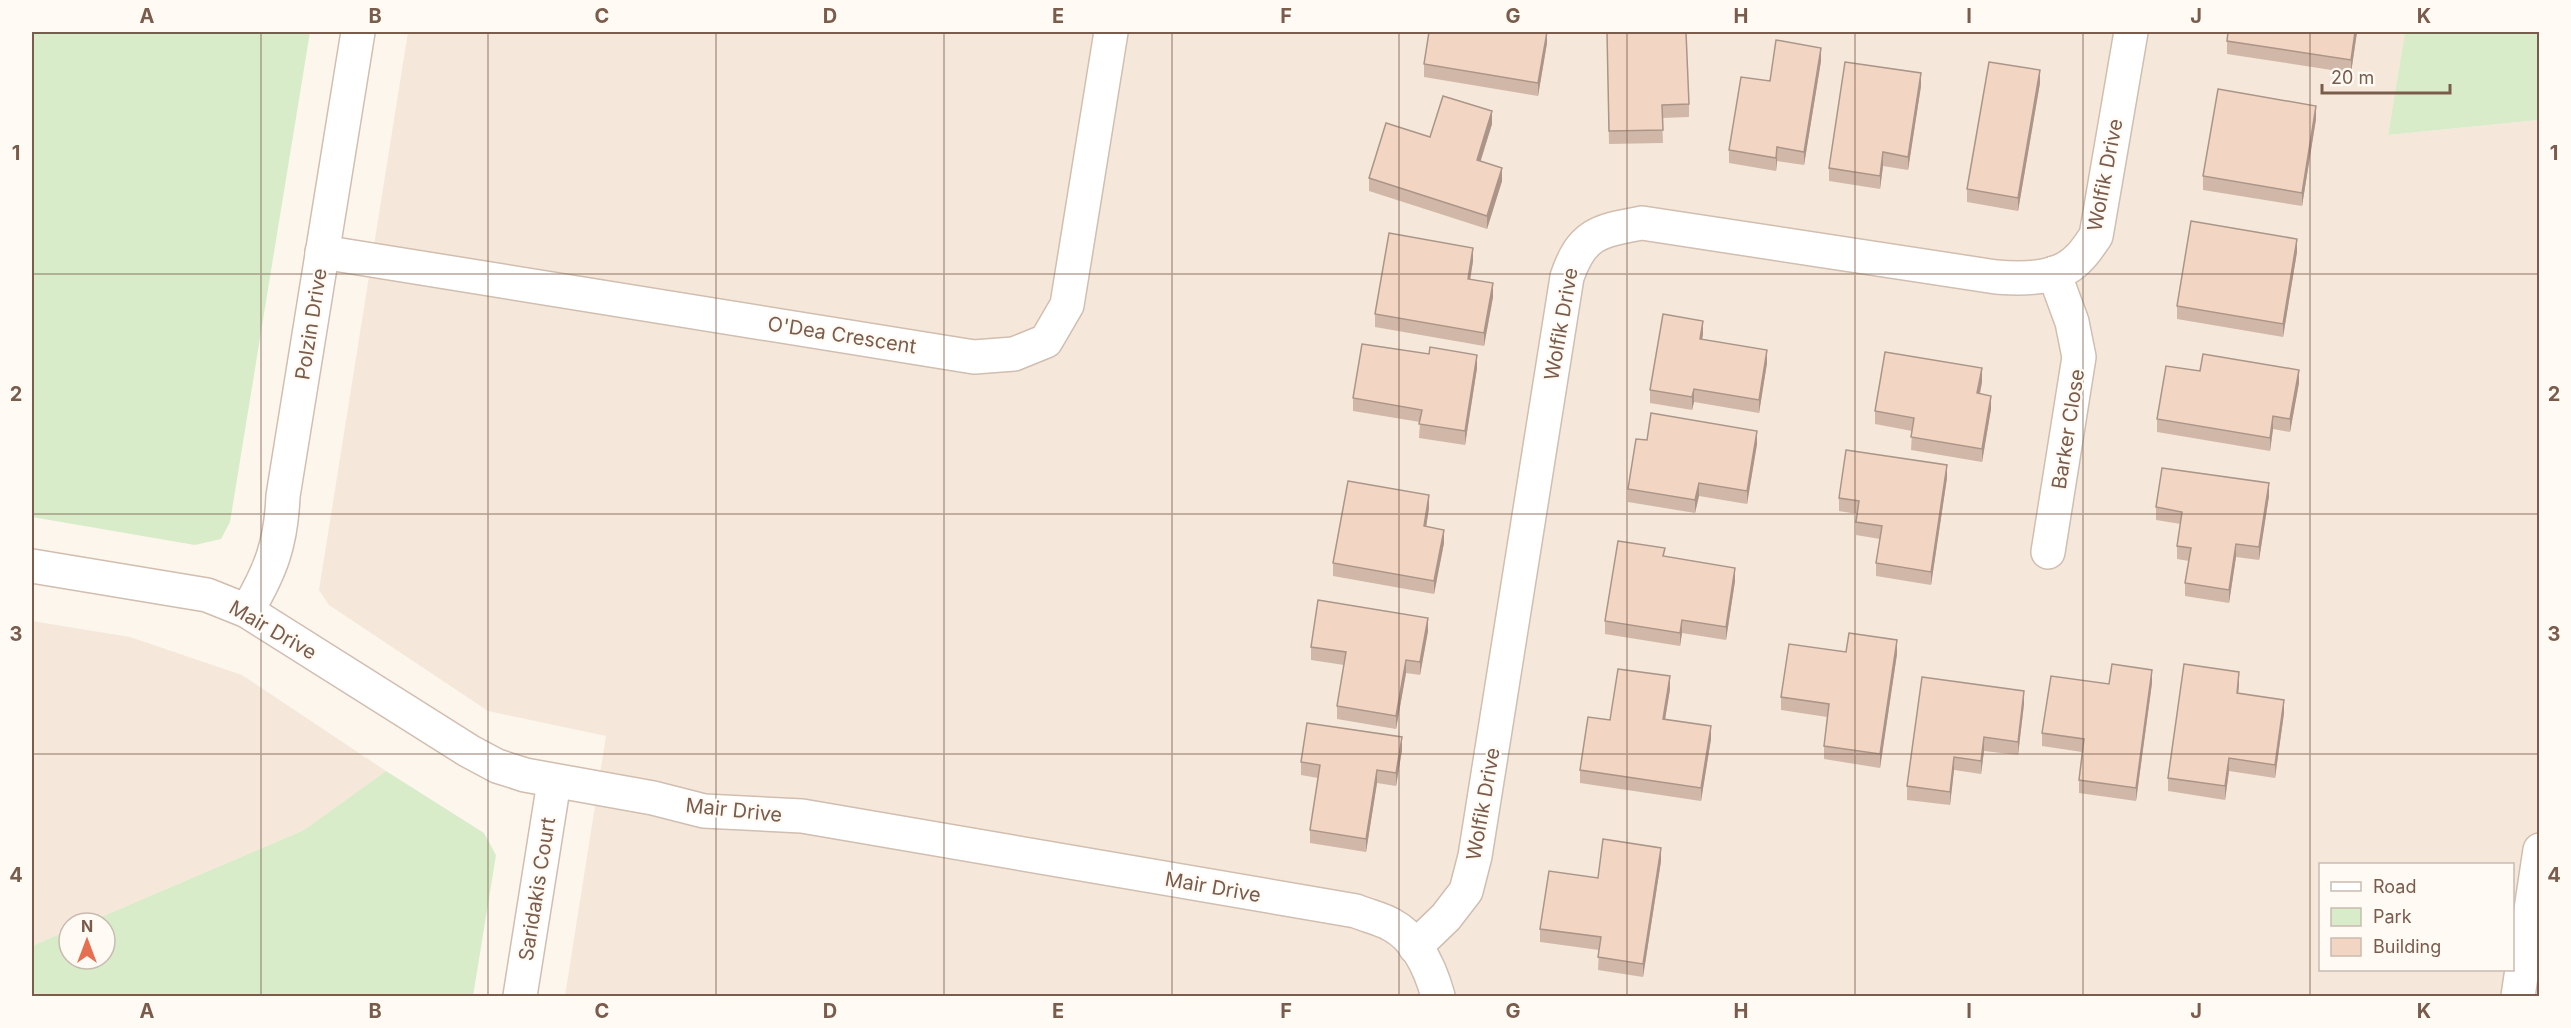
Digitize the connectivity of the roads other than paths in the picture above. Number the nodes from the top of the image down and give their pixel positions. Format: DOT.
graph roads {
  1 [pos="358,32"];
  2 [pos="1111,32"];
  3 [pos="2131,32"];
  4 [pos="322,252"];
  5 [pos="2054,273"];
  6 [pos="2048,552"];
  7 [pos="32,566"];
  8 [pos="247,611"];
  9 [pos="554,782"];
  10 [pos="2540,850"];
  11 [pos="1415,947"];
  12 [pos="520,996"];
  13 [pos="1438,996"];
  14 [pos="2518,996"];
  1 -- 4 [label="street, Polzin Drive"];
  2 -- 4 [label="street, O'Dea Crescent"];
  3 -- 5 [label="street, Wolfik Drive"];
  4 -- 8 [label="street, Polzin Drive"];
  5 -- 6 [label="street, Barker Close"];
  5 -- 11 [label="street, Wolfik Drive"];
  7 -- 8 [label="street, Mair Drive"];
  8 -- 9 [label="street, Mair Drive"];
  9 -- 11 [label="street, Mair Drive"];
  9 -- 12 [label="street, Saridakis Court"];
  10 -- 14 [label="street"];
  11 -- 13 [label="street, Mair Drive"];
}
